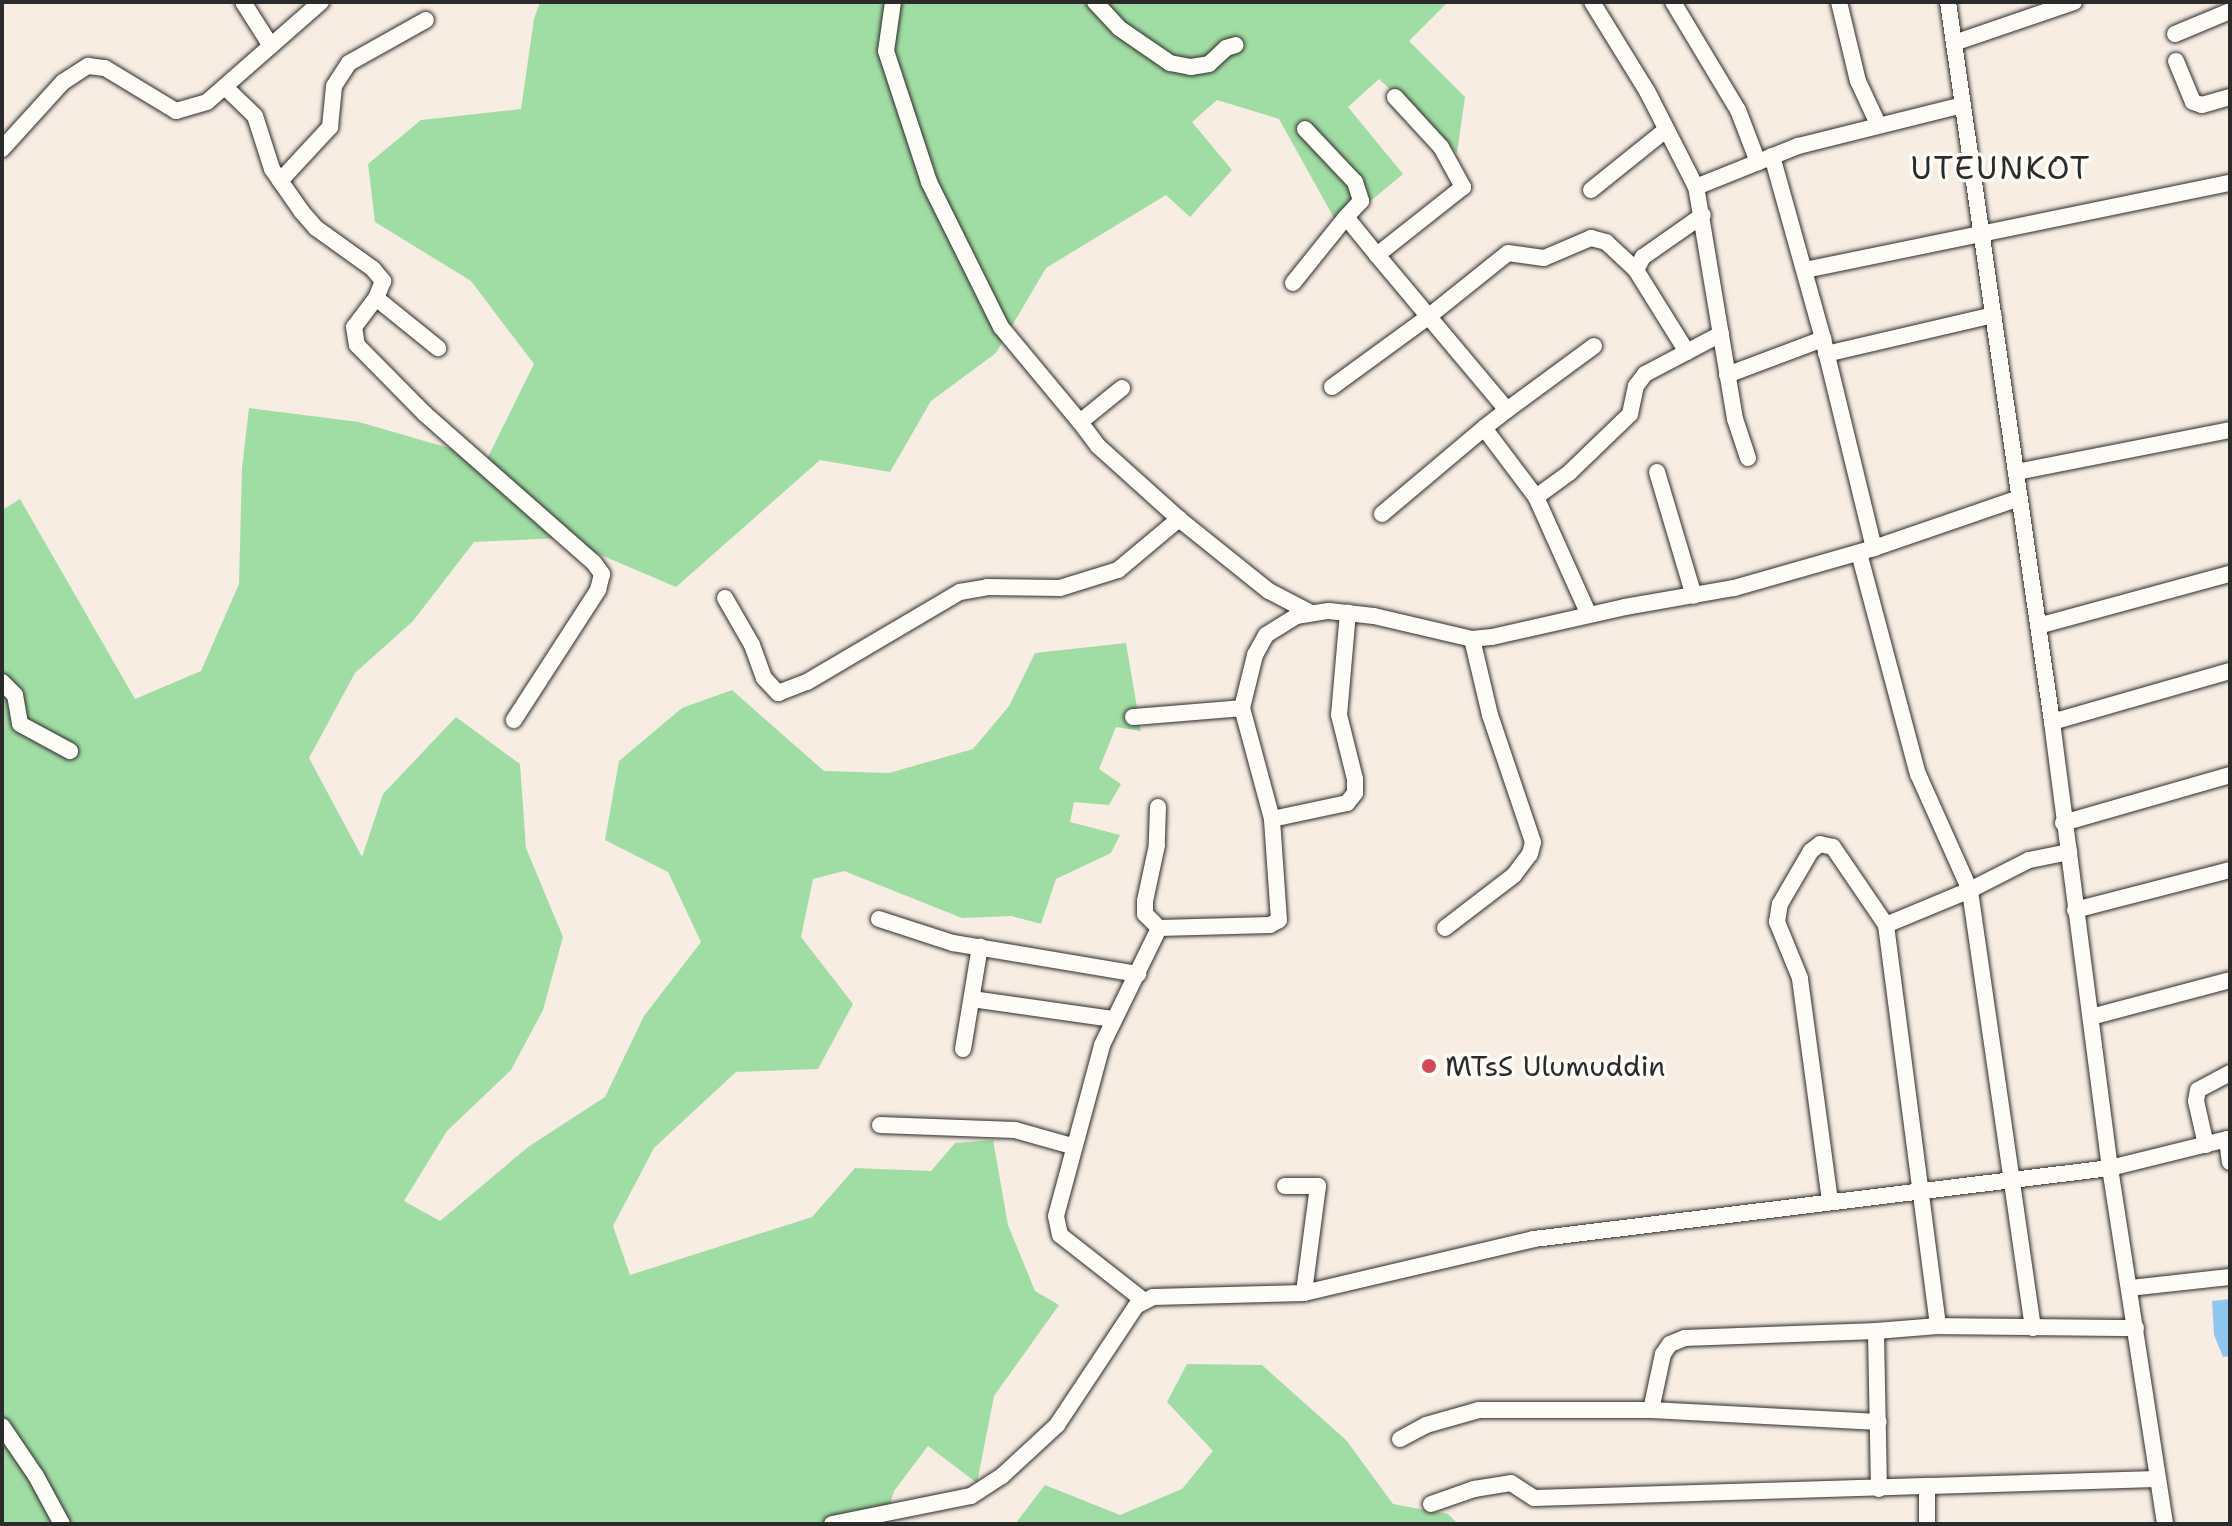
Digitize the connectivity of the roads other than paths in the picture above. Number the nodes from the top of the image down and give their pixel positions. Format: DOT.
graph roads {
  1 [pos="243,2"];
  2 [pos="321,2"];
  3 [pos="893,2"];
  4 [pos="1095,2"];
  5 [pos="1592,2"];
  6 [pos="1673,2"];
  7 [pos="1839,2"];
  8 [pos="1948,2"];
  9 [pos="2074,2"];
  10 [pos="2230,11"];
  11 [pos="426,20"];
  12 [pos="2175,34"];
  13 [pos="1954,43"];
  14 [pos="1236,45"];
  15 [pos="271,46"];
  16 [pos="2176,61"];
  17 [pos="226,88"];
  18 [pos="1395,97"];
  19 [pos="2230,97"];
  20 [pos="1963,105"];
  21 [pos="1878,124"];
  22 [pos="1305,129"];
  23 [pos="1667,129"];
  24 [pos="2,149"];
  25 [pos="1765,159"];
  26 [pos="280,181"];
  27 [pos="2230,183"];
  28 [pos="1696,187"];
  29 [pos="1591,190"];
  30 [pos="1703,215"];
  31 [pos="1346,217"];
  32 [pos="1981,235"];
  33 [pos="1377,255"];
  34 [pos="1636,270"];
  35 [pos="1805,270"];
  36 [pos="1293,283"];
  37 [pos="376,298"];
  38 [pos="1994,315"];
  39 [pos="1428,317"];
  40 [pos="1721,334"];
  41 [pos="1594,346"];
  42 [pos="1825,347"];
  43 [pos="438,348"];
  44 [pos="1687,352"];
  45 [pos="1727,375"];
  46 [pos="1332,387"];
  47 [pos="1122,388"];
  48 [pos="1507,410"];
  49 [pos="1080,422"];
  50 [pos="1484,428"];
  51 [pos="2230,430"];
  52 [pos="1748,458"];
  53 [pos="1657,472"];
  54 [pos="2016,472"];
  55 [pos="1536,497"];
  56 [pos="2019,498"];
  57 [pos="1382,514"];
  58 [pos="1179,519"];
  59 [pos="1866,550"];
  60 [pos="2230,574"];
  61 [pos="1694,596"];
  62 [pos="725,598"];
  63 [pos="1309,612"];
  64 [pos="1348,612"];
  65 [pos="1589,615"];
  66 [pos="2038,626"];
  67 [pos="1472,639"];
  68 [pos="2230,671"];
  69 [pos="2,682"];
  70 [pos="1242,708"];
  71 [pos="1133,717"];
  72 [pos="514,720"];
  73 [pos="2052,722"];
  74 [pos="70,751"];
  75 [pos="2230,775"];
  76 [pos="1158,807"];
  77 [pos="1272,819"];
  78 [pos="2063,823"];
  79 [pos="2069,852"];
  80 [pos="2230,870"];
  81 [pos="1970,890"];
  82 [pos="2075,910"];
  83 [pos="879,919"];
  84 [pos="1886,925"];
  85 [pos="1159,928"];
  86 [pos="1445,928"];
  87 [pos="980,946"];
  88 [pos="1138,974"];
  89 [pos="2230,980"];
  90 [pos="972,999"];
  91 [pos="2091,1017"];
  92 [pos="1113,1019"];
  93 [pos="963,1049"];
  94 [pos="2230,1073"];
  95 [pos="880,1125"];
  96 [pos="2228,1139"];
  97 [pos="2206,1145"];
  98 [pos="1072,1146"];
  99 [pos="2230,1162"];
  100 [pos="2110,1168"];
  101 [pos="2011,1180"];
  102 [pos="1285,1186"];
  103 [pos="1923,1190"];
  104 [pos="1830,1201"];
  105 [pos="2230,1277"];
  106 [pos="2130,1288"];
  107 [pos="1304,1293"];
  108 [pos="1143,1300"];
  109 [pos="1938,1326"];
  110 [pos="2033,1328"];
  111 [pos="2136,1328"];
  112 [pos="1876,1331"];
  113 [pos="1651,1410"];
  114 [pos="1879,1422"];
  115 [pos="2,1426"];
  116 [pos="1400,1439"];
  117 [pos="2156,1479"];
  118 [pos="1927,1487"];
  119 [pos="1879,1489"];
  120 [pos="1431,1504"];
  121 [pos="62,1524"];
  122 [pos="832,1524"];
  123 [pos="1927,1524"];
  124 [pos="2165,1524"];
  1 -- 15 [label="street"];
  2 -- 15 [label="street"];
  3 -- 49 [label="street"];
  4 -- 14 [label="street"];
  5 -- 23 [label="street"];
  6 -- 25 [label="street"];
  7 -- 21 [label="street"];
  8 -- 13 [label="street"];
  9 -- 13 [label="street"];
  10 -- 12 [label="street"];
  11 -- 26 [label="street"];
  13 -- 20 [label="street"];
  15 -- 17 [label="street"];
  16 -- 19 [label="street"];
  17 -- 24 [label="street"];
  17 -- 26 [label="street"];
  18 -- 33 [label="street"];
  20 -- 21 [label="street"];
  20 -- 32 [label="street"];
  21 -- 25 [label="street"];
  22 -- 31 [label="street"];
  23 -- 28 [label="street"];
  23 -- 29 [label="street"];
  25 -- 28 [label="street"];
  25 -- 35 [label="street"];
  26 -- 37 [label="street"];
  27 -- 32 [label="street"];
  28 -- 30 [label="street"];
  30 -- 34 [label="street"];
  30 -- 40 [label="street"];
  31 -- 33 [label="street"];
  31 -- 36 [label="street"];
  32 -- 35 [label="street"];
  32 -- 38 [label="street"];
  33 -- 39 [label="street"];
  34 -- 39 [label="street"];
  34 -- 44 [label="street"];
  35 -- 42 [label="street"];
  37 -- 43 [label="street"];
  37 -- 72 [label="street"];
  38 -- 42 [label="street"];
  38 -- 54 [label="street"];
  39 -- 46 [label="street"];
  39 -- 48 [label="street"];
  40 -- 44 [label="street"];
  40 -- 45 [label="street"];
  41 -- 48 [label="street"];
  42 -- 45 [label="street"];
  42 -- 59 [label="street"];
  44 -- 55 [label="street"];
  45 -- 52 [label="street"];
  47 -- 49 [label="street"];
  48 -- 50 [label="street"];
  49 -- 58 [label="street"];
  50 -- 55 [label="street"];
  50 -- 57 [label="street"];
  51 -- 54 [label="street"];
  53 -- 61 [label="street"];
  54 -- 56 [label="street"];
  55 -- 65 [label="street"];
  56 -- 59 [label="street"];
  56 -- 66 [label="street"];
  58 -- 62 [label="street"];
  58 -- 63 [label="street"];
  59 -- 61 [label="street"];
  59 -- 81 [label="street"];
  60 -- 66 [label="street"];
  61 -- 65 [label="street"];
  63 -- 64 [label="street"];
  63 -- 70 [label="street"];
  64 -- 67 [label="street"];
  64 -- 77 [label="street"];
  65 -- 67 [label="street"];
  66 -- 73 [label="street"];
  67 -- 86 [label="street"];
  68 -- 73 [label="street"];
  69 -- 74 [label="street"];
  70 -- 71 [label="street"];
  70 -- 77 [label="street"];
  73 -- 78 [label="street"];
  75 -- 78 [label="street"];
  76 -- 85 [label="street"];
  77 -- 85 [label="street"];
  78 -- 79 [label="street"];
  79 -- 81 [label="street"];
  79 -- 82 [label="street"];
  80 -- 82 [label="street"];
  81 -- 84 [label="street"];
  81 -- 101 [label="street"];
  82 -- 91 [label="street"];
  83 -- 87 [label="street"];
  84 -- 103 [label="street"];
  84 -- 104 [label="street"];
  85 -- 88 [label="street"];
  87 -- 88 [label="street"];
  87 -- 90 [label="street"];
  88 -- 92 [label="street"];
  89 -- 91 [label="street"];
  90 -- 92 [label="street"];
  90 -- 93 [label="street"];
  91 -- 100 [label="street"];
  92 -- 98 [label="street"];
  94 -- 97 [label="street"];
  95 -- 98 [label="street"];
  96 -- 97 [label="street"];
  96 -- 99 [label="street"];
  97 -- 100 [label="street"];
  98 -- 108 [label="street"];
  100 -- 101 [label="street"];
  100 -- 106 [label="street"];
  101 -- 103 [label="street"];
  101 -- 110 [label="street"];
  102 -- 107 [label="street"];
  103 -- 104 [label="street"];
  103 -- 109 [label="street"];
  104 -- 107 [label="street"];
  105 -- 106 [label="street"];
  106 -- 111 [label="street"];
  107 -- 108 [label="street"];
  108 -- 122 [label="street"];
  109 -- 110 [label="street"];
  109 -- 112 [label="street"];
  110 -- 111 [label="street"];
  111 -- 117 [label="street"];
  112 -- 113 [label="street"];
  112 -- 114 [label="street"];
  113 -- 114 [label="street"];
  113 -- 116 [label="street"];
  114 -- 119 [label="street"];
  115 -- 121 [label="street"];
  117 -- 118 [label="street"];
  117 -- 124 [label="street"];
  118 -- 119 [label="street"];
  118 -- 123 [label="street"];
  119 -- 120 [label="street"];
}
